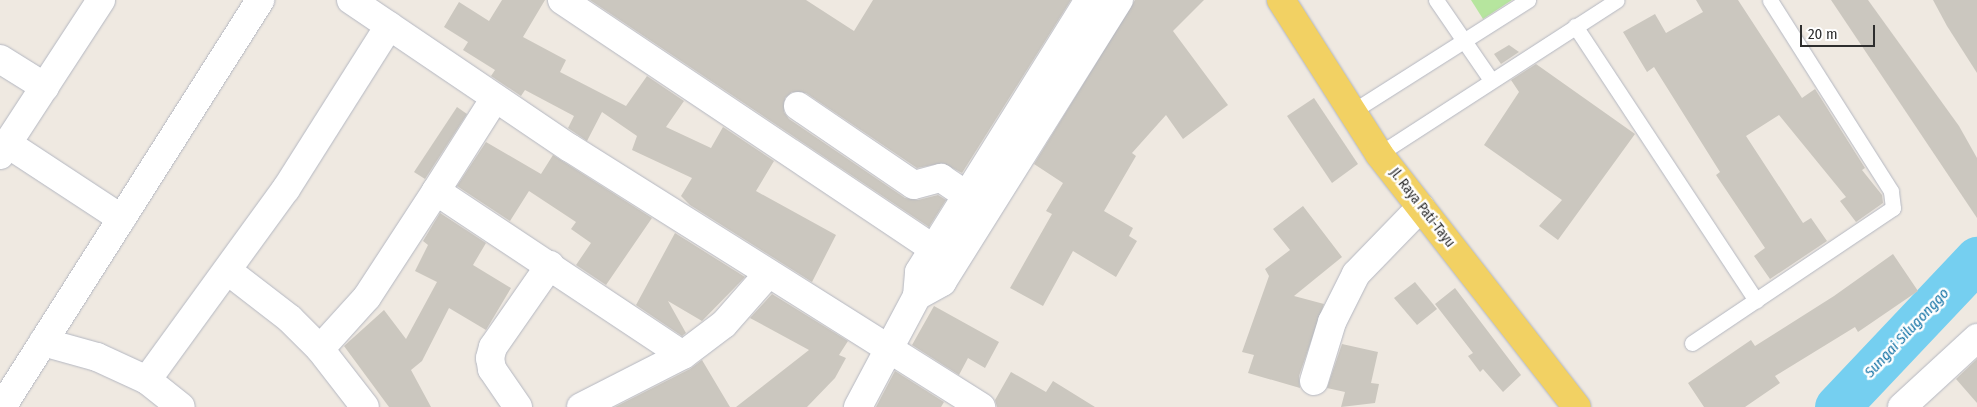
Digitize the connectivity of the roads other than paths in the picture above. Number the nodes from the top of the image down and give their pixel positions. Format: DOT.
graph roads {
  1 [pos="100,0"];
  2 [pos="260,0"];
  3 [pos="351,0"];
  4 [pos="562,0"];
  5 [pos="1089,0"];
  6 [pos="1119,0"];
  7 [pos="1281,0"];
  8 [pos="1436,0"];
  9 [pos="1528,0"];
  10 [pos="1616,0"];
  11 [pos="1770,0"];
  12 [pos="389,26"];
  13 [pos="1575,26"];
  14 [pos="1465,42"];
  15 [pos="0,59"];
  16 [pos="1491,80"];
  17 [pos="46,87"];
  18 [pos="495,98"];
  19 [pos="798,106"];
  20 [pos="1350,113"];
  21 [pos="4,149"];
  22 [pos="1380,154"];
  23 [pos="993,175"];
  24 [pos="436,191"];
  25 [pos="966,195"];
  26 [pos="1421,207"];
  27 [pos="122,219"];
  28 [pos="944,255"];
  29 [pos="550,265"];
  30 [pos="228,271"];
  31 [pos="768,274"];
  32 [pos="1756,301"];
  33 [pos="1977,338"];
  34 [pos="43,342"];
  35 [pos="1692,343"];
  36 [pos="320,348"];
  37 [pos="888,349"];
  38 [pos="683,355"];
  39 [pos="147,380"];
  40 [pos="1314,381"];
  41 [pos="2,407"];
  42 [pos="181,407"];
  43 [pos="365,407"];
  44 [pos="518,407"];
  45 [pos="581,407"];
  46 [pos="858,407"];
  47 [pos="981,407"];
  48 [pos="1577,407"];
  49 [pos="1902,407"];
  1 -- 17 [label="street"];
  2 -- 27 [label="street"];
  3 -- 12 [label="street"];
  4 -- 28 [label="street"];
  5 -- 23 [label="street"];
  6 -- 23 [label="street"];
  7 -- 20 [label="main road, Jl. Raya Pati-Tayu"];
  8 -- 14 [label="lane"];
  9 -- 14 [label="lane"];
  10 -- 13 [label="lane"];
  11 -- 32 [label="lane"];
  12 -- 18 [label="street"];
  12 -- 30 [label="street"];
  13 -- 16 [label="lane"];
  13 -- 32 [label="lane"];
  14 -- 16 [label="lane"];
  14 -- 20 [label="lane"];
  15 -- 17 [label="street"];
  16 -- 22 [label="lane"];
  17 -- 21 [label="street"];
  18 -- 24 [label="street"];
  18 -- 31 [label="street"];
  19 -- 25 [label="street"];
  20 -- 22 [label="main road, Jl. Raya Pati-Tayu"];
  21 -- 27 [label="street"];
  22 -- 26 [label="main road, Jl. Raya Pati-Tayu"];
  23 -- 25 [label="street"];
  23 -- 28 [label="street"];
  24 -- 29 [label="street"];
  24 -- 36 [label="street"];
  25 -- 28 [label="street"];
  26 -- 40 [label="street"];
  26 -- 48 [label="main road, Jl. Raya Pati-Tayu"];
  27 -- 34 [label="street"];
  28 -- 37 [label="street"];
  29 -- 38 [label="street"];
  29 -- 44 [label="street"];
  30 -- 36 [label="street"];
  30 -- 39 [label="street"];
  31 -- 37 [label="street"];
  31 -- 38 [label="street"];
  32 -- 35 [label="lane"];
  33 -- 49 [label="street"];
  34 -- 39 [label="street"];
  34 -- 41 [label="street"];
  36 -- 43 [label="street"];
  37 -- 46 [label="street"];
  37 -- 47 [label="street"];
  38 -- 45 [label="street"];
  39 -- 42 [label="street"];
}
